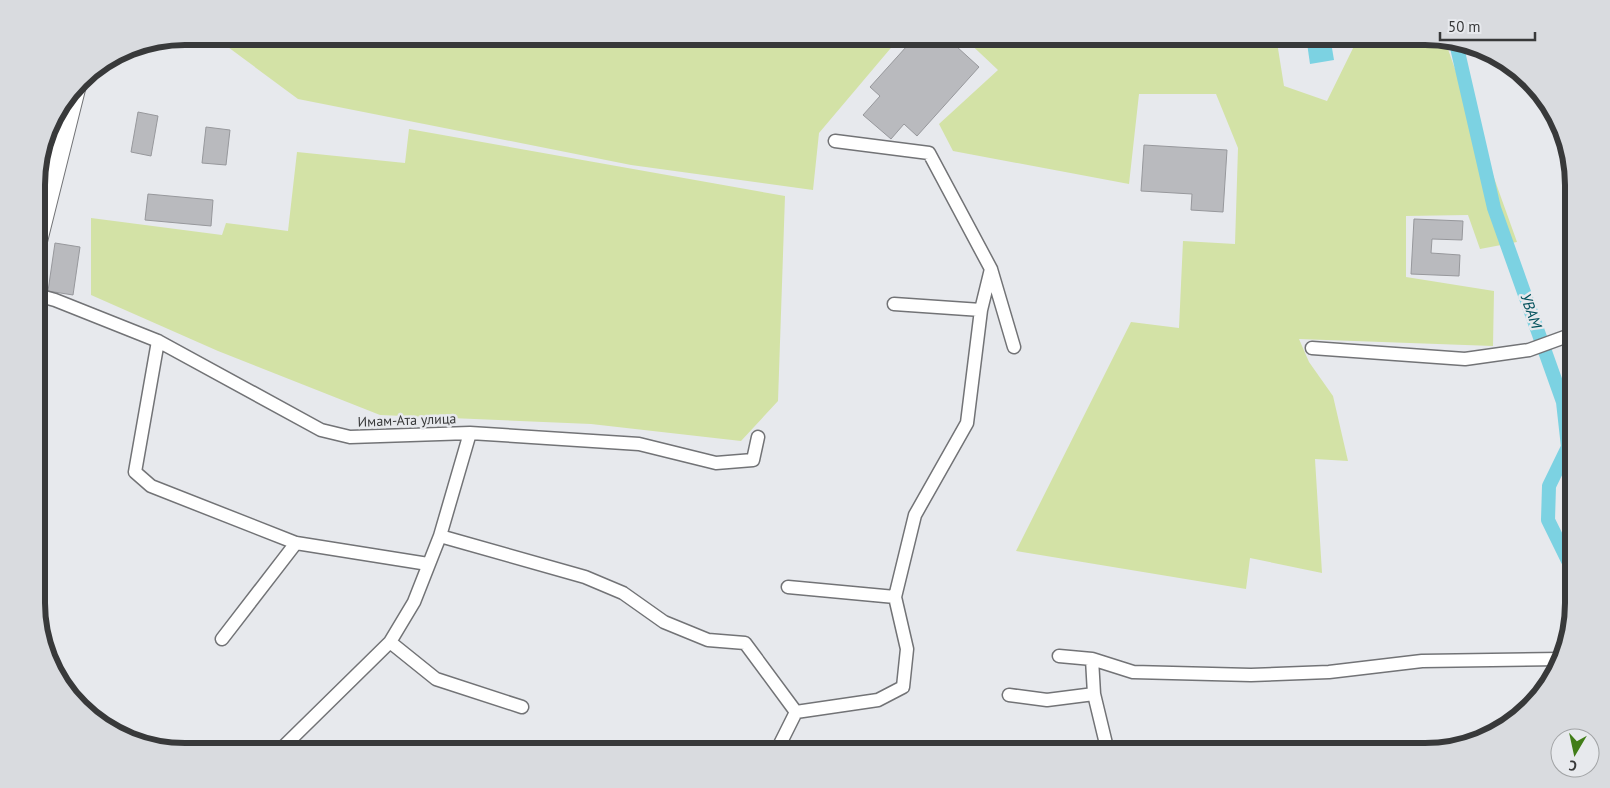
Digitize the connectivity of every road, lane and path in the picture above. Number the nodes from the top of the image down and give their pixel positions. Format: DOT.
graph roads {
  1 [pos="73,102"];
  2 [pos="835,141"];
  3 [pos="45,213"];
  4 [pos="991,269"];
  5 [pos="45,297"];
  6 [pos="894,304"];
  7 [pos="981,310"];
  8 [pos="1565,337"];
  9 [pos="158,341"];
  10 [pos="1014,347"];
  11 [pos="1312,348"];
  12 [pos="470,433"];
  13 [pos="758,437"];
  14 [pos="440,536"];
  15 [pos="296,543"];
  16 [pos="428,564"];
  17 [pos="788,587"];
  18 [pos="895,597"];
  19 [pos="222,639"];
  20 [pos="390,642"];
  21 [pos="1059,656"];
  22 [pos="1553,659"];
  23 [pos="1092,660"];
  24 [pos="1094,694"];
  25 [pos="1009,695"];
  26 [pos="522,708"];
  27 [pos="796,712"];
  28 [pos="287,743"];
  29 [pos="780,743"];
  30 [pos="1106,743"];
  1 -- 3 [label="street"];
  2 -- 4 [label="street"];
  4 -- 7 [label="street"];
  4 -- 10 [label="street"];
  5 -- 9 [label="street, Имам-Ата улица"];
  6 -- 7 [label="street"];
  7 -- 18 [label="street"];
  8 -- 11 [label="street"];
  9 -- 12 [label="street, Имам-Ата улица"];
  9 -- 15 [label="street"];
  12 -- 13 [label="street, Имам-Ата улица"];
  12 -- 14 [label="street"];
  14 -- 16 [label="street"];
  14 -- 27 [label="street"];
  15 -- 16 [label="street"];
  15 -- 19 [label="street"];
  16 -- 20 [label="street"];
  17 -- 18 [label="street"];
  18 -- 27 [label="street"];
  20 -- 26 [label="street"];
  20 -- 28 [label="street"];
  21 -- 23 [label="street"];
  22 -- 23 [label="street"];
  23 -- 24 [label="street"];
  24 -- 25 [label="street"];
  24 -- 30 [label="street"];
  27 -- 29 [label="street"];
}
